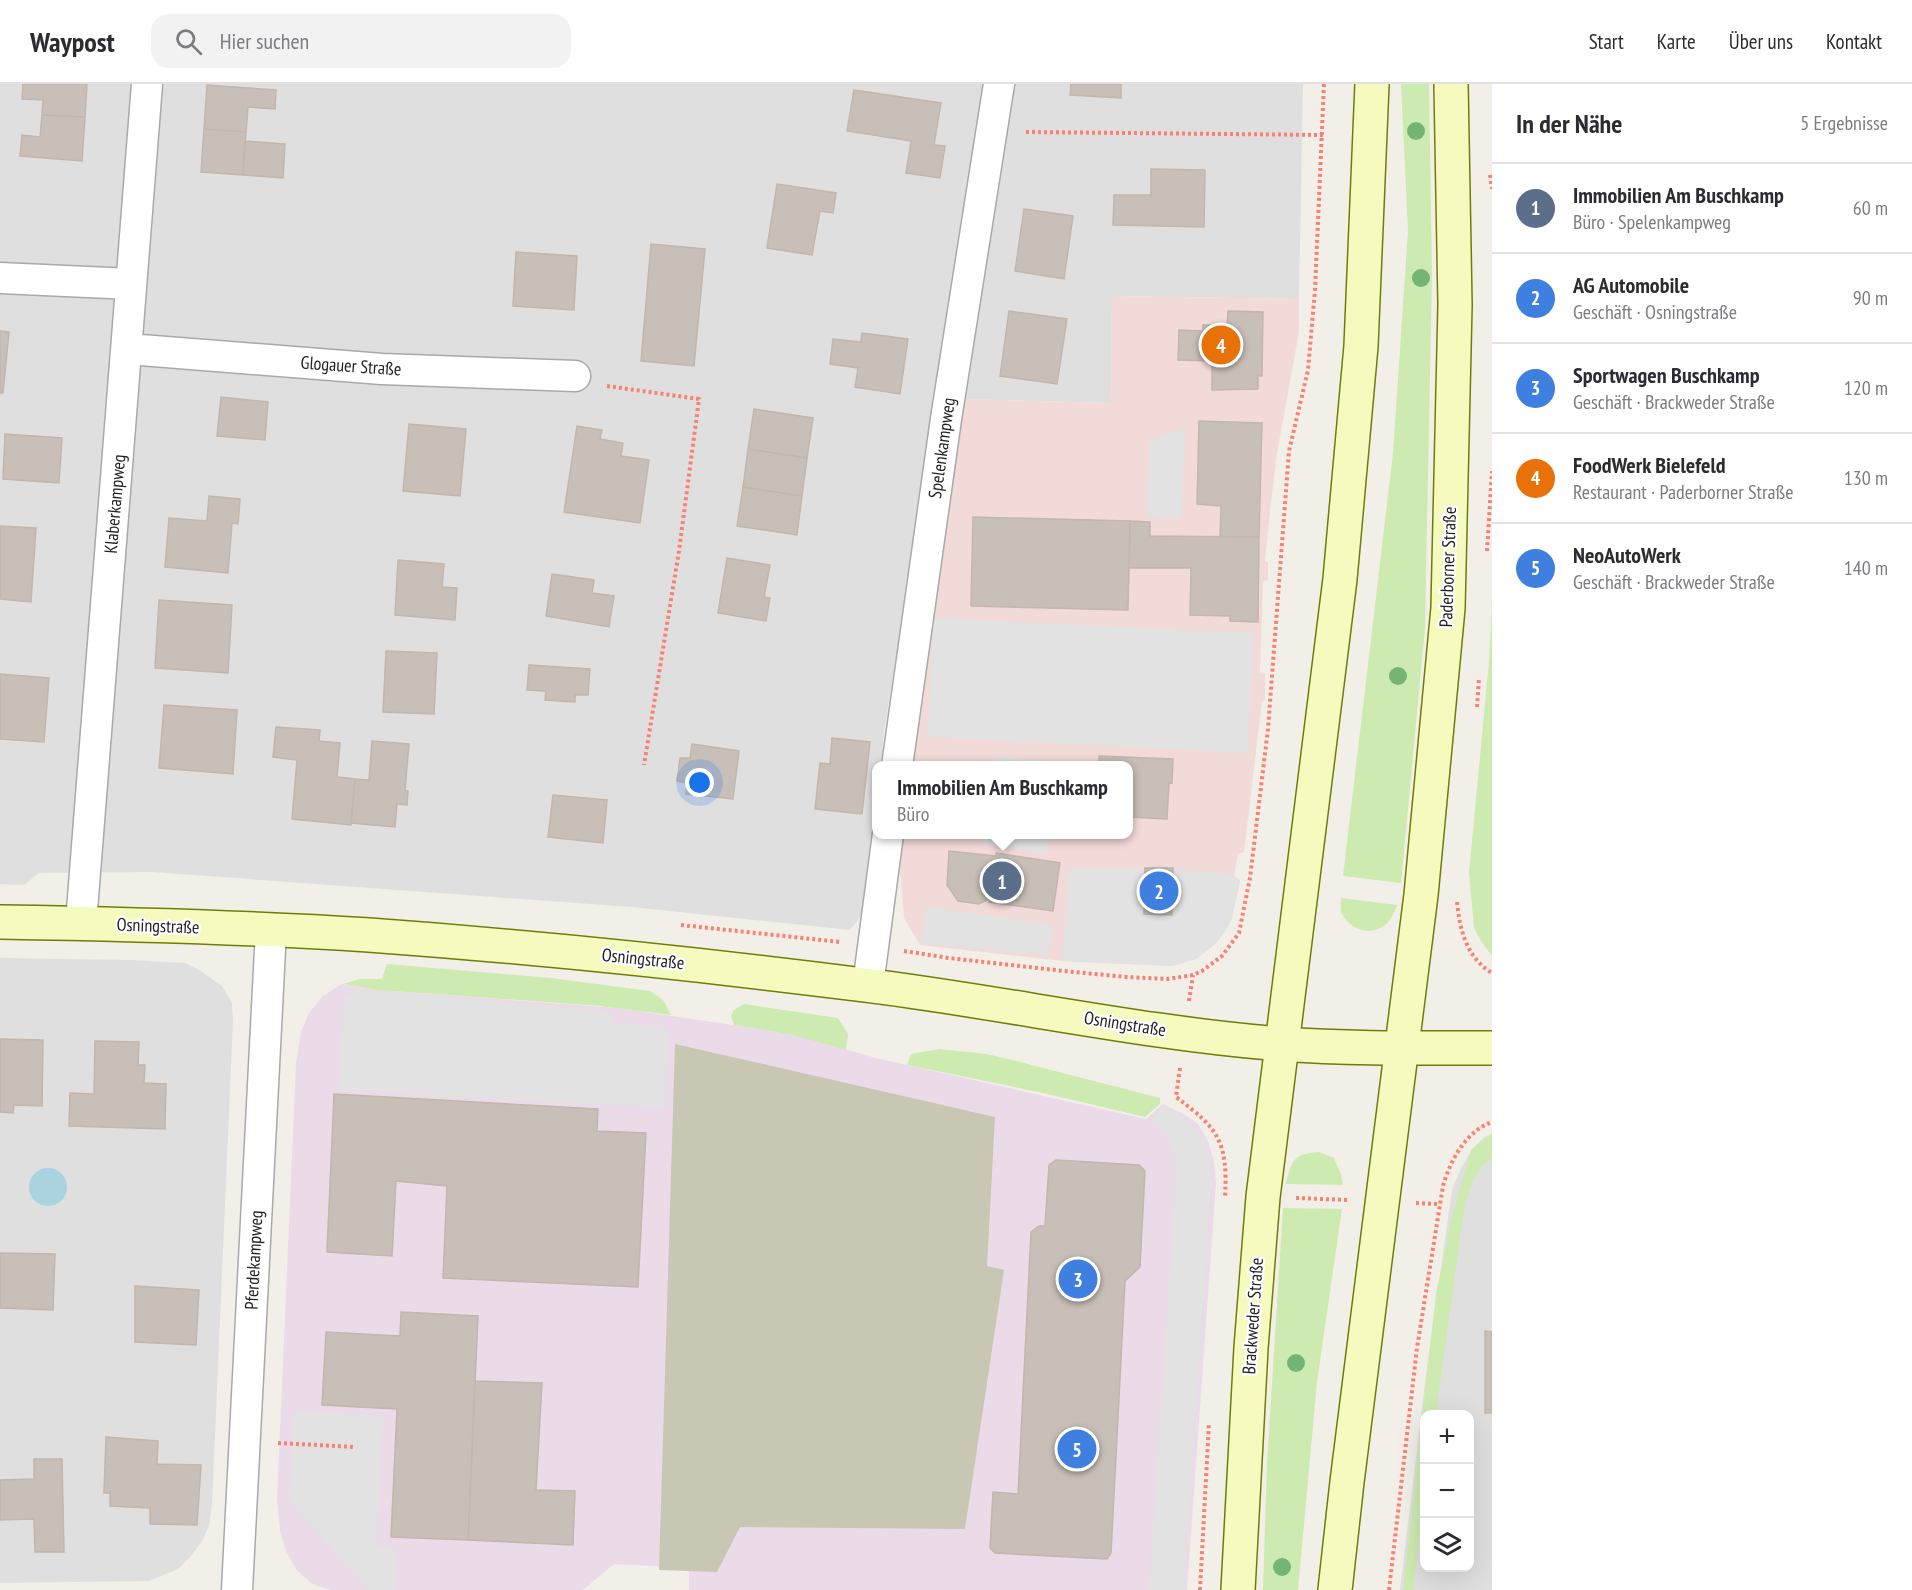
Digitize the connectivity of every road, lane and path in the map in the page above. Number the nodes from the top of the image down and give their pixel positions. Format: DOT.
graph roads {
  1 [pos="147,84"];
  2 [pos="999,84"];
  3 [pos="1324,84"];
  4 [pos="1372,84"];
  5 [pos="1451,84"];
  6 [pos="992,132"];
  7 [pos="1323,135"];
  8 [pos="0,278"];
  9 [pos="131,285"];
  10 [pos="128,349"];
  11 [pos="575,376"];
  12 [pos="898,761"];
  13 [pos="644,765"];
  14 [pos="887,839"];
  15 [pos="1457,900"];
  16 [pos="0,922"];
  17 [pos="81,923"];
  18 [pos="272,930"];
  19 [pos="1492,973"];
  20 [pos="1193,975"];
  21 [pos="868,985"];
  22 [pos="1282,1044"];
  23 [pos="1401,1048"];
  24 [pos="1492,1048"];
  25 [pos="1176,1097"];
  26 [pos="1492,1122"];
  27 [pos="1263,1197"];
  28 [pos="1383,1202"];
  29 [pos="1439,1204"];
  30 [pos="245,1441"];
  31 [pos="355,1447"];
  32 [pos="237,1590"];
  33 [pos="1238,1590"];
  34 [pos="1335,1590"];
  35 [pos="1389,1590"];
  1 -- 9 [label="street, Klaberkampweg"];
  2 -- 6 [label="street, Spelenkampweg"];
  3 -- 7 [label="path"];
  4 -- 22 [label="main road"];
  5 -- 23 [label="main road, Paderborner Straße"];
  6 -- 7 [label="path"];
  6 -- 12 [label="street, Spelenkampweg"];
  7 -- 20 [label="path"];
  8 -- 9 [label="street"];
  9 -- 10 [label="street, Klaberkampweg"];
  10 -- 11 [label="street, Glogauer Straße"];
  10 -- 17 [label="street, Klaberkampweg"];
  11 -- 13 [label="path"];
  14 -- 21 [label="street"];
  15 -- 19 [label="path"];
  16 -- 17 [label="main road, Osningstraße"];
  17 -- 18 [label="main road, Osningstraße"];
  18 -- 21 [label="main road, Osningstraße"];
  18 -- 30 [label="street, Pferdekampweg"];
  21 -- 22 [label="main road, Osningstraße"];
  22 -- 23 [label="main road, Osningstraße"];
  22 -- 27 [label="main road, Brackweder Straße"];
  23 -- 24 [label="main road, Osningstraße"];
  23 -- 28 [label="main road"];
  25 -- 27 [label="path"];
  26 -- 29 [label="path"];
  27 -- 28 [label="path"];
  27 -- 33 [label="main road, Brackweder Straße"];
  28 -- 29 [label="path"];
  28 -- 34 [label="main road"];
  29 -- 35 [label="path"];
  30 -- 31 [label="path"];
  30 -- 32 [label="street, Pferdekampweg"];
}
